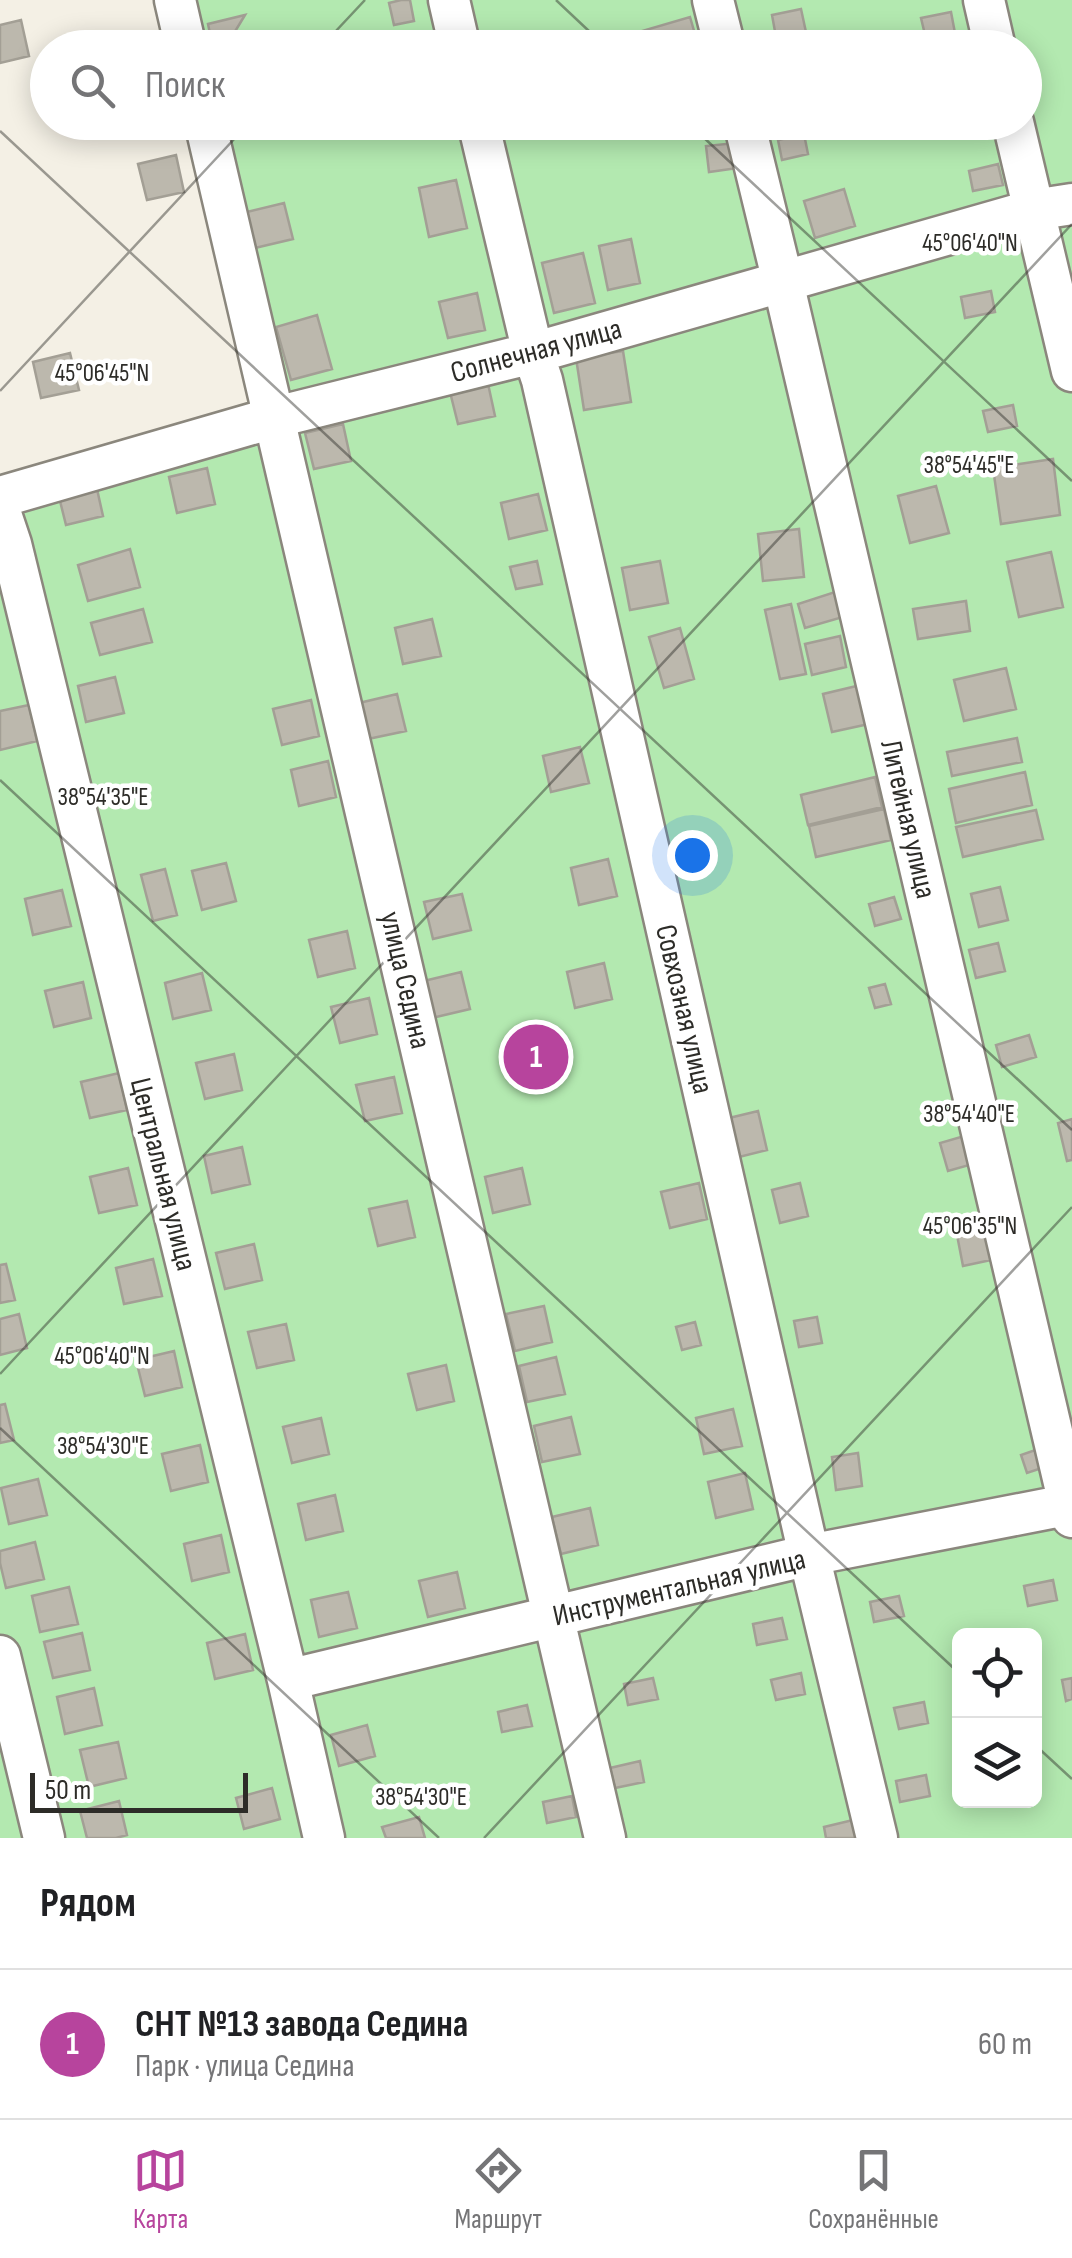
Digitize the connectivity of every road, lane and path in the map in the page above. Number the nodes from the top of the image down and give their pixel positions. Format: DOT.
graph roads {
  1 [pos="175,0"];
  2 [pos="449,0"];
  3 [pos="713,0"];
  4 [pos="984,0"];
  5 [pos="182,30"];
  6 [pos="456,30"];
  7 [pos="720,30"];
  8 [pos="991,30"];
  9 [pos="208,140"];
  10 [pos="482,140"];
  11 [pos="748,140"];
  12 [pos="1021,140"];
  13 [pos="1053,207"];
  14 [pos="783,282"];
  15 [pos="533,352"];
  16 [pos="1072,371"];
  17 [pos="276,417"];
  18 [pos="0,497"];
  19 [pos="0,511"];
  20 [pos="1071,1508"];
  21 [pos="809,1555"];
  22 [pos="552,1616"];
  23 [pos="0,1656"];
  24 [pos="288,1680"];
  25 [pos="44,1838"];
  26 [pos="324,1838"];
  27 [pos="606,1838"];
  28 [pos="877,1838"];
  1 -- 5 [label="street"];
  2 -- 6 [label="street"];
  3 -- 7 [label="street"];
  4 -- 8 [label="street"];
  9 -- 17 [label="street, улица Седина"];
  10 -- 15 [label="street, Совхозная улица"];
  11 -- 14 [label="street, Литейная улица"];
  12 -- 13 [label="street"];
  13 -- 14 [label="street, Солнечная улица"];
  13 -- 16 [label="street"];
  14 -- 15 [label="street, Солнечная улица"];
  14 -- 20 [label="street, Литейная улица"];
  15 -- 17 [label="street, Солнечная улица"];
  15 -- 21 [label="street, Совхозная улица"];
  17 -- 18 [label="street, Солнечная улица"];
  17 -- 22 [label="street, улица Седина"];
  19 -- 24 [label="street, Центральная улица"];
  20 -- 21 [label="street, Инструментальная улица"];
  21 -- 22 [label="street, Инструментальная улица"];
  21 -- 28 [label="street, Совхозная улица"];
  22 -- 24 [label="street, Инструментальная улица"];
  22 -- 27 [label="street, улица Седина"];
  23 -- 25 [label="street"];
  24 -- 26 [label="street, Центральная улица"];
}
